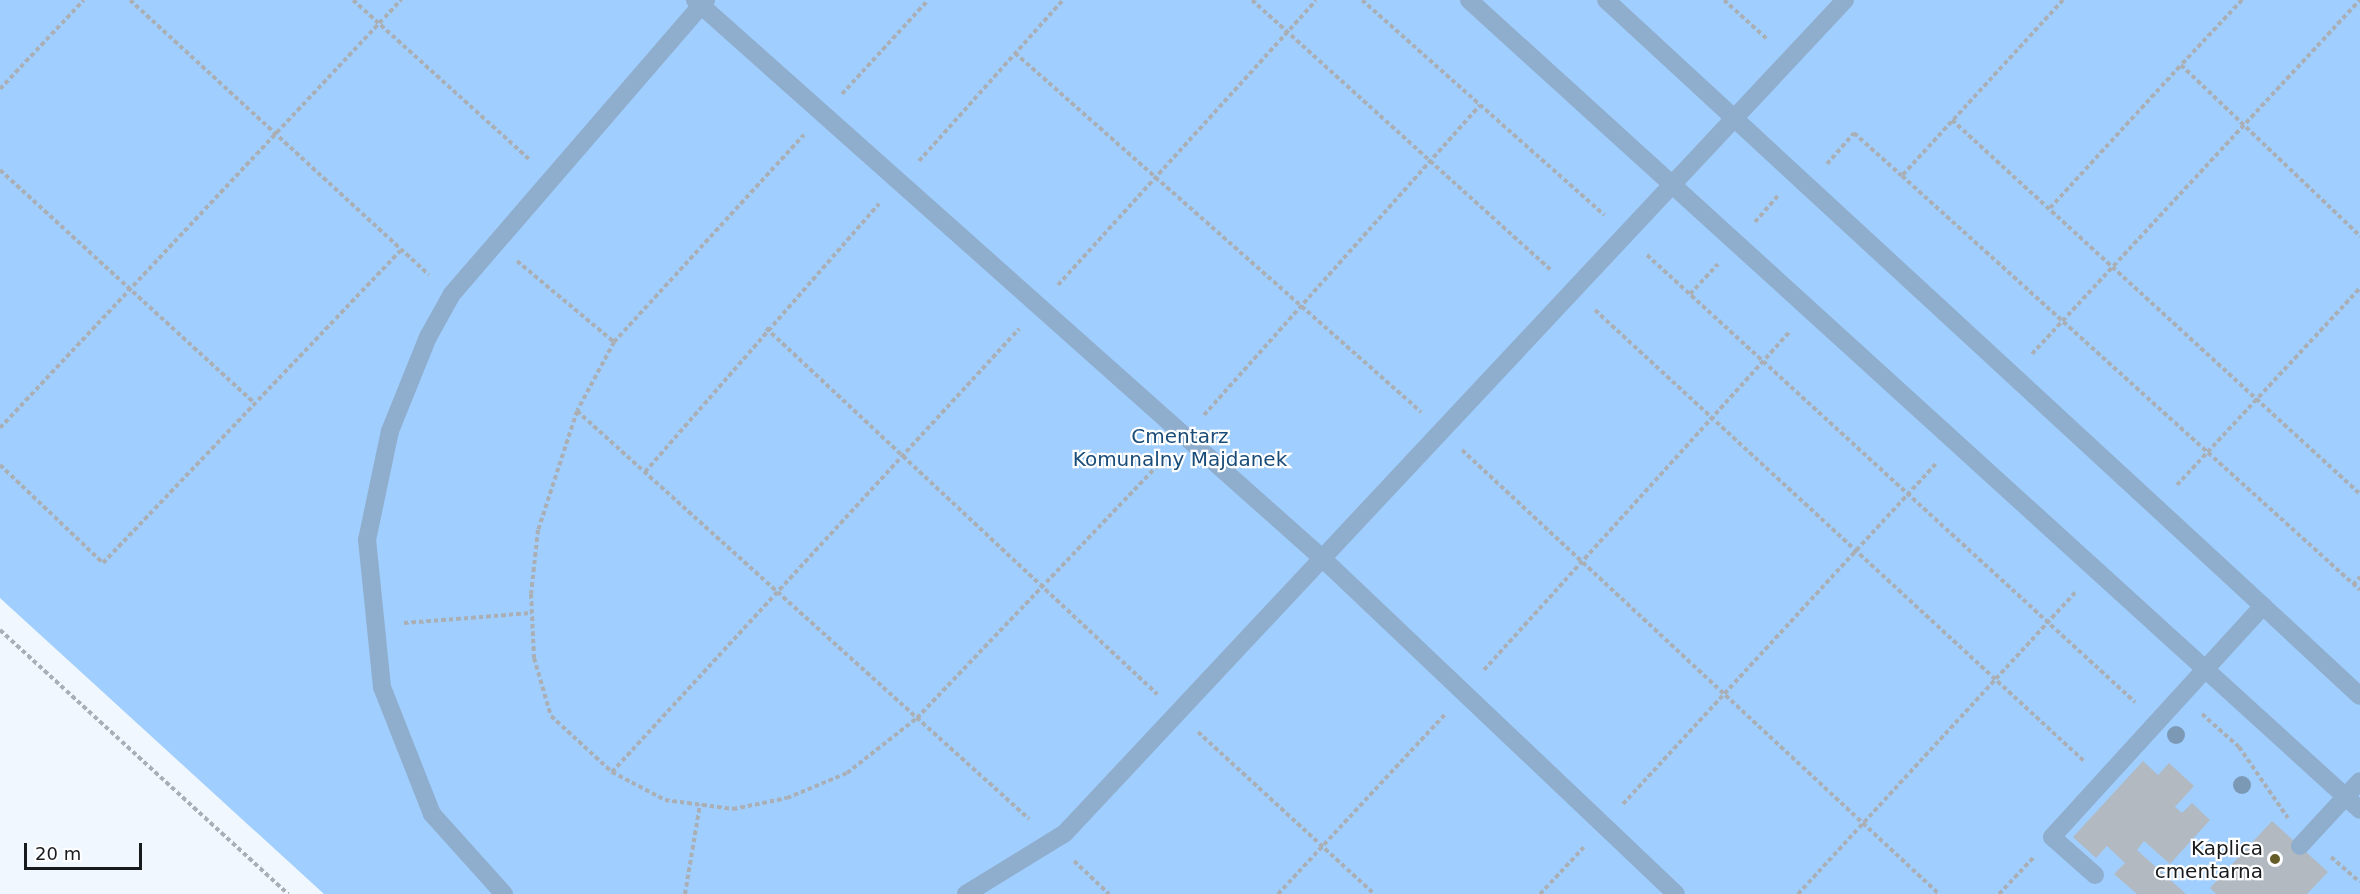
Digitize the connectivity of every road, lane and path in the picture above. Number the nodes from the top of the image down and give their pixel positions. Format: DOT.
graph roads {
  1 [pos="84,0"];
  2 [pos="130,0"];
  3 [pos="353,0"];
  4 [pos="401,0"];
  5 [pos="928,0"];
  6 [pos="1063,0"];
  7 [pos="1252,0"];
  8 [pos="1316,0"];
  9 [pos="1362,0"];
  10 [pos="1469,0"];
  11 [pos="1606,0"];
  12 [pos="1724,0"];
  13 [pos="1845,0"];
  14 [pos="2063,0"];
  15 [pos="2242,0"];
  16 [pos="2360,0"];
  17 [pos="700,2"];
  18 [pos="378,24"];
  19 [pos="1288,32"];
  20 [pos="1015,53"];
  21 [pos="1790,60"];
  22 [pos="2181,65"];
  23 [pos="0,89"];
  24 [pos="1480,105"];
  25 [pos="823,114"];
  26 [pos="1736,118"];
  27 [pos="1952,120"];
  28 [pos="2244,123"];
  29 [pos="276,133"];
  30 [pos="1430,159"];
  31 [pos="0,170"];
  32 [pos="1902,176"];
  33 [pos="550,177"];
  34 [pos="1157,178"];
  35 [pos="900,182"];
  36 [pos="1809,185"];
  37 [pos="1672,187"];
  38 [pos="2050,208"];
  39 [pos="1626,235"];
  40 [pos="2360,236"];
  41 [pos="494,241"];
  42 [pos="400,251"];
  43 [pos="2113,265"];
  44 [pos="2360,288"];
  45 [pos="130,289"];
  46 [pos="1575,292"];
  47 [pos="452,294"];
  48 [pos="1300,305"];
  49 [pos="1039,306"];
  50 [pos="1809,310"];
  51 [pos="2062,321"];
  52 [pos="766,328"];
  53 [pos="614,342"];
  54 [pos="1763,361"];
  55 [pos="2013,375"];
  56 [pos="2257,399"];
  57 [pos="254,403"];
  58 [pos="577,411"];
  59 [pos="1711,418"];
  60 [pos="0,428"];
  61 [pos="1442,431"];
  62 [pos="1185,436"];
  63 [pos="1956,442"];
  64 [pos="2206,455"];
  65 [pos="905,457"];
  66 [pos="0,465"];
  67 [pos="645,472"];
  68 [pos="1909,494"];
  69 [pos="2360,494"];
  70 [pos="2156,507"];
  71 [pos="1855,552"];
  72 [pos="1322,558"];
  73 [pos="1582,562"];
  74 [pos="2097,570"];
  75 [pos="2360,577"];
  76 [pos="2353,585"];
  77 [pos="1042,586"];
  78 [pos="2360,590"];
  79 [pos="781,595"];
  80 [pos="2263,606"];
  81 [pos="532,613"];
  82 [pos="2049,622"];
  83 [pos="376,625"];
  84 [pos="0,630"];
  85 [pos="2203,670"];
  86 [pos="1995,680"];
  87 [pos="1464,693"];
  88 [pos="2181,695"];
  89 [pos="1723,696"];
  90 [pos="2360,696"];
  91 [pos="1177,713"];
  92 [pos="917,718"];
  93 [pos="2158,722"];
  94 [pos="612,772"];
  95 [pos="2104,780"];
  96 [pos="2360,781"];
  97 [pos="2345,798"];
  98 [pos="700,804"];
  99 [pos="2360,810"];
  100 [pos="1862,822"];
  101 [pos="1604,825"];
  102 [pos="2052,837"];
  103 [pos="1052,840"];
  104 [pos="2304,842"];
  105 [pos="1321,846"];
  106 [pos="2095,875"];
  107 [pos="2360,882"];
  108 [pos="288,894"];
  109 [pos="504,894"];
  110 [pos="685,894"];
  111 [pos="966,894"];
  112 [pos="1109,894"];
  113 [pos="1278,894"];
  114 [pos="1374,894"];
  115 [pos="1540,894"];
  116 [pos="1676,894"];
  117 [pos="1798,894"];
  118 [pos="1939,894"];
  119 [pos="1999,894"];
  1 -- 23 [label="path"];
  2 -- 29 [label="path"];
  3 -- 18 [label="path"];
  4 -- 18 [label="path"];
  5 -- 25 [label="path"];
  6 -- 20 [label="path"];
  7 -- 19 [label="path"];
  8 -- 19 [label="path"];
  9 -- 24 [label="path"];
  10 -- 37 [label="street"];
  11 -- 26 [label="street"];
  12 -- 21 [label="path"];
  13 -- 21 [label="street"];
  14 -- 27 [label="path"];
  15 -- 22 [label="path"];
  16 -- 28 [label="path"];
  17 -- 25 [label="street"];
  17 -- 33 [label="street"];
  18 -- 29 [label="path"];
  18 -- 33 [label="path"];
  19 -- 30 [label="path"];
  19 -- 34 [label="path"];
  20 -- 34 [label="path"];
  20 -- 35 [label="path"];
  21 -- 26 [label="street"];
  22 -- 28 [label="path"];
  22 -- 38 [label="path"];
  24 -- 30 [label="path"];
  24 -- 39 [label="path"];
  25 -- 35 [label="street"];
  25 -- 53 [label="path"];
  26 -- 36 [label="street"];
  26 -- 37 [label="street"];
  27 -- 32 [label="path"];
  27 -- 38 [label="path"];
  28 -- 40 [label="path"];
  28 -- 43 [label="path"];
  29 -- 42 [label="path"];
  29 -- 45 [label="path"];
  30 -- 46 [label="path"];
  30 -- 48 [label="path"];
  31 -- 45 [label="path"];
  32 -- 36 [label="path"];
  32 -- 51 [label="path"];
  33 -- 41 [label="street"];
  34 -- 48 [label="path"];
  34 -- 49 [label="path"];
  35 -- 49 [label="street"];
  35 -- 52 [label="path"];
  36 -- 55 [label="street"];
  37 -- 39 [label="street"];
  37 -- 50 [label="street"];
  38 -- 43 [label="path"];
  39 -- 46 [label="street"];
  39 -- 54 [label="path"];
  41 -- 47 [label="street"];
  41 -- 53 [label="path"];
  42 -- 47 [label="path"];
  42 -- 57 [label="path"];
  43 -- 51 [label="path"];
  43 -- 56 [label="path"];
  44 -- 56 [label="path"];
  45 -- 57 [label="path"];
  45 -- 60 [label="path"];
  46 -- 59 [label="path"];
  46 -- 61 [label="street"];
  47 -- 83 [label="street"];
  48 -- 61 [label="path"];
  48 -- 62 [label="path"];
  49 -- 62 [label="street"];
  49 -- 65 [label="path"];
  50 -- 54 [label="path"];
  50 -- 63 [label="street"];
  51 -- 55 [label="path"];
  51 -- 64 [label="path"];
  52 -- 65 [label="path"];
  52 -- 67 [label="path"];
  53 -- 58 [label="path"];
  54 -- 59 [label="path"];
  54 -- 68 [label="path"];
  55 -- 70 [label="street"];
  56 -- 64 [label="path"];
  56 -- 69 [label="path"];
  57 -- 66 [label="path"];
  58 -- 67 [label="path"];
  58 -- 81 [label="path"];
  59 -- 71 [label="path"];
  59 -- 73 [label="path"];
  61 -- 72 [label="street"];
  61 -- 73 [label="path"];
  62 -- 72 [label="street"];
  62 -- 77 [label="path"];
  63 -- 68 [label="path"];
  63 -- 74 [label="street"];
  64 -- 70 [label="path"];
  64 -- 76 [label="path"];
  65 -- 77 [label="path"];
  65 -- 79 [label="path"];
  67 -- 79 [label="path"];
  68 -- 71 [label="path"];
  68 -- 82 [label="path"];
  70 -- 80 [label="street"];
  71 -- 86 [label="path"];
  71 -- 89 [label="path"];
  72 -- 87 [label="street"];
  72 -- 91 [label="street"];
  73 -- 87 [label="path"];
  73 -- 89 [label="path"];
  74 -- 82 [label="path"];
  74 -- 85 [label="street"];
  75 -- 76 [label="path"];
  76 -- 78 [label="path"];
  77 -- 91 [label="path"];
  77 -- 92 [label="path"];
  79 -- 92 [label="path"];
  79 -- 94 [label="path"];
  80 -- 85 [label="street"];
  80 -- 90 [label="street"];
  81 -- 83 [label="path"];
  81 -- 94 [label="path"];
  82 -- 86 [label="path"];
  82 -- 93 [label="path"];
  83 -- 109 [label="street"];
  84 -- 108 [label="path"];
  85 -- 88 [label="street"];
  85 -- 97 [label="street"];
  86 -- 95 [label="path"];
  86 -- 100 [label="path"];
  87 -- 101 [label="street"];
  87 -- 105 [label="path"];
  88 -- 93 [label="street"];
  88 -- 104 [label="path"];
  89 -- 100 [label="path"];
  89 -- 101 [label="path"];
  91 -- 103 [label="street"];
  91 -- 105 [label="path"];
  92 -- 98 [label="path"];
  92 -- 103 [label="path"];
  93 -- 95 [label="street"];
  94 -- 98 [label="path"];
  95 -- 102 [label="street"];
  96 -- 97 [label="street"];
  97 -- 99 [label="street"];
  97 -- 104 [label="street"];
  98 -- 110 [label="path"];
  100 -- 117 [label="path"];
  100 -- 118 [label="path"];
  101 -- 115 [label="path"];
  101 -- 116 [label="street"];
  102 -- 106 [label="street"];
  102 -- 119 [label="path"];
  103 -- 111 [label="street"];
  103 -- 112 [label="path"];
  104 -- 107 [label="path"];
  105 -- 113 [label="path"];
  105 -- 114 [label="path"];
}
